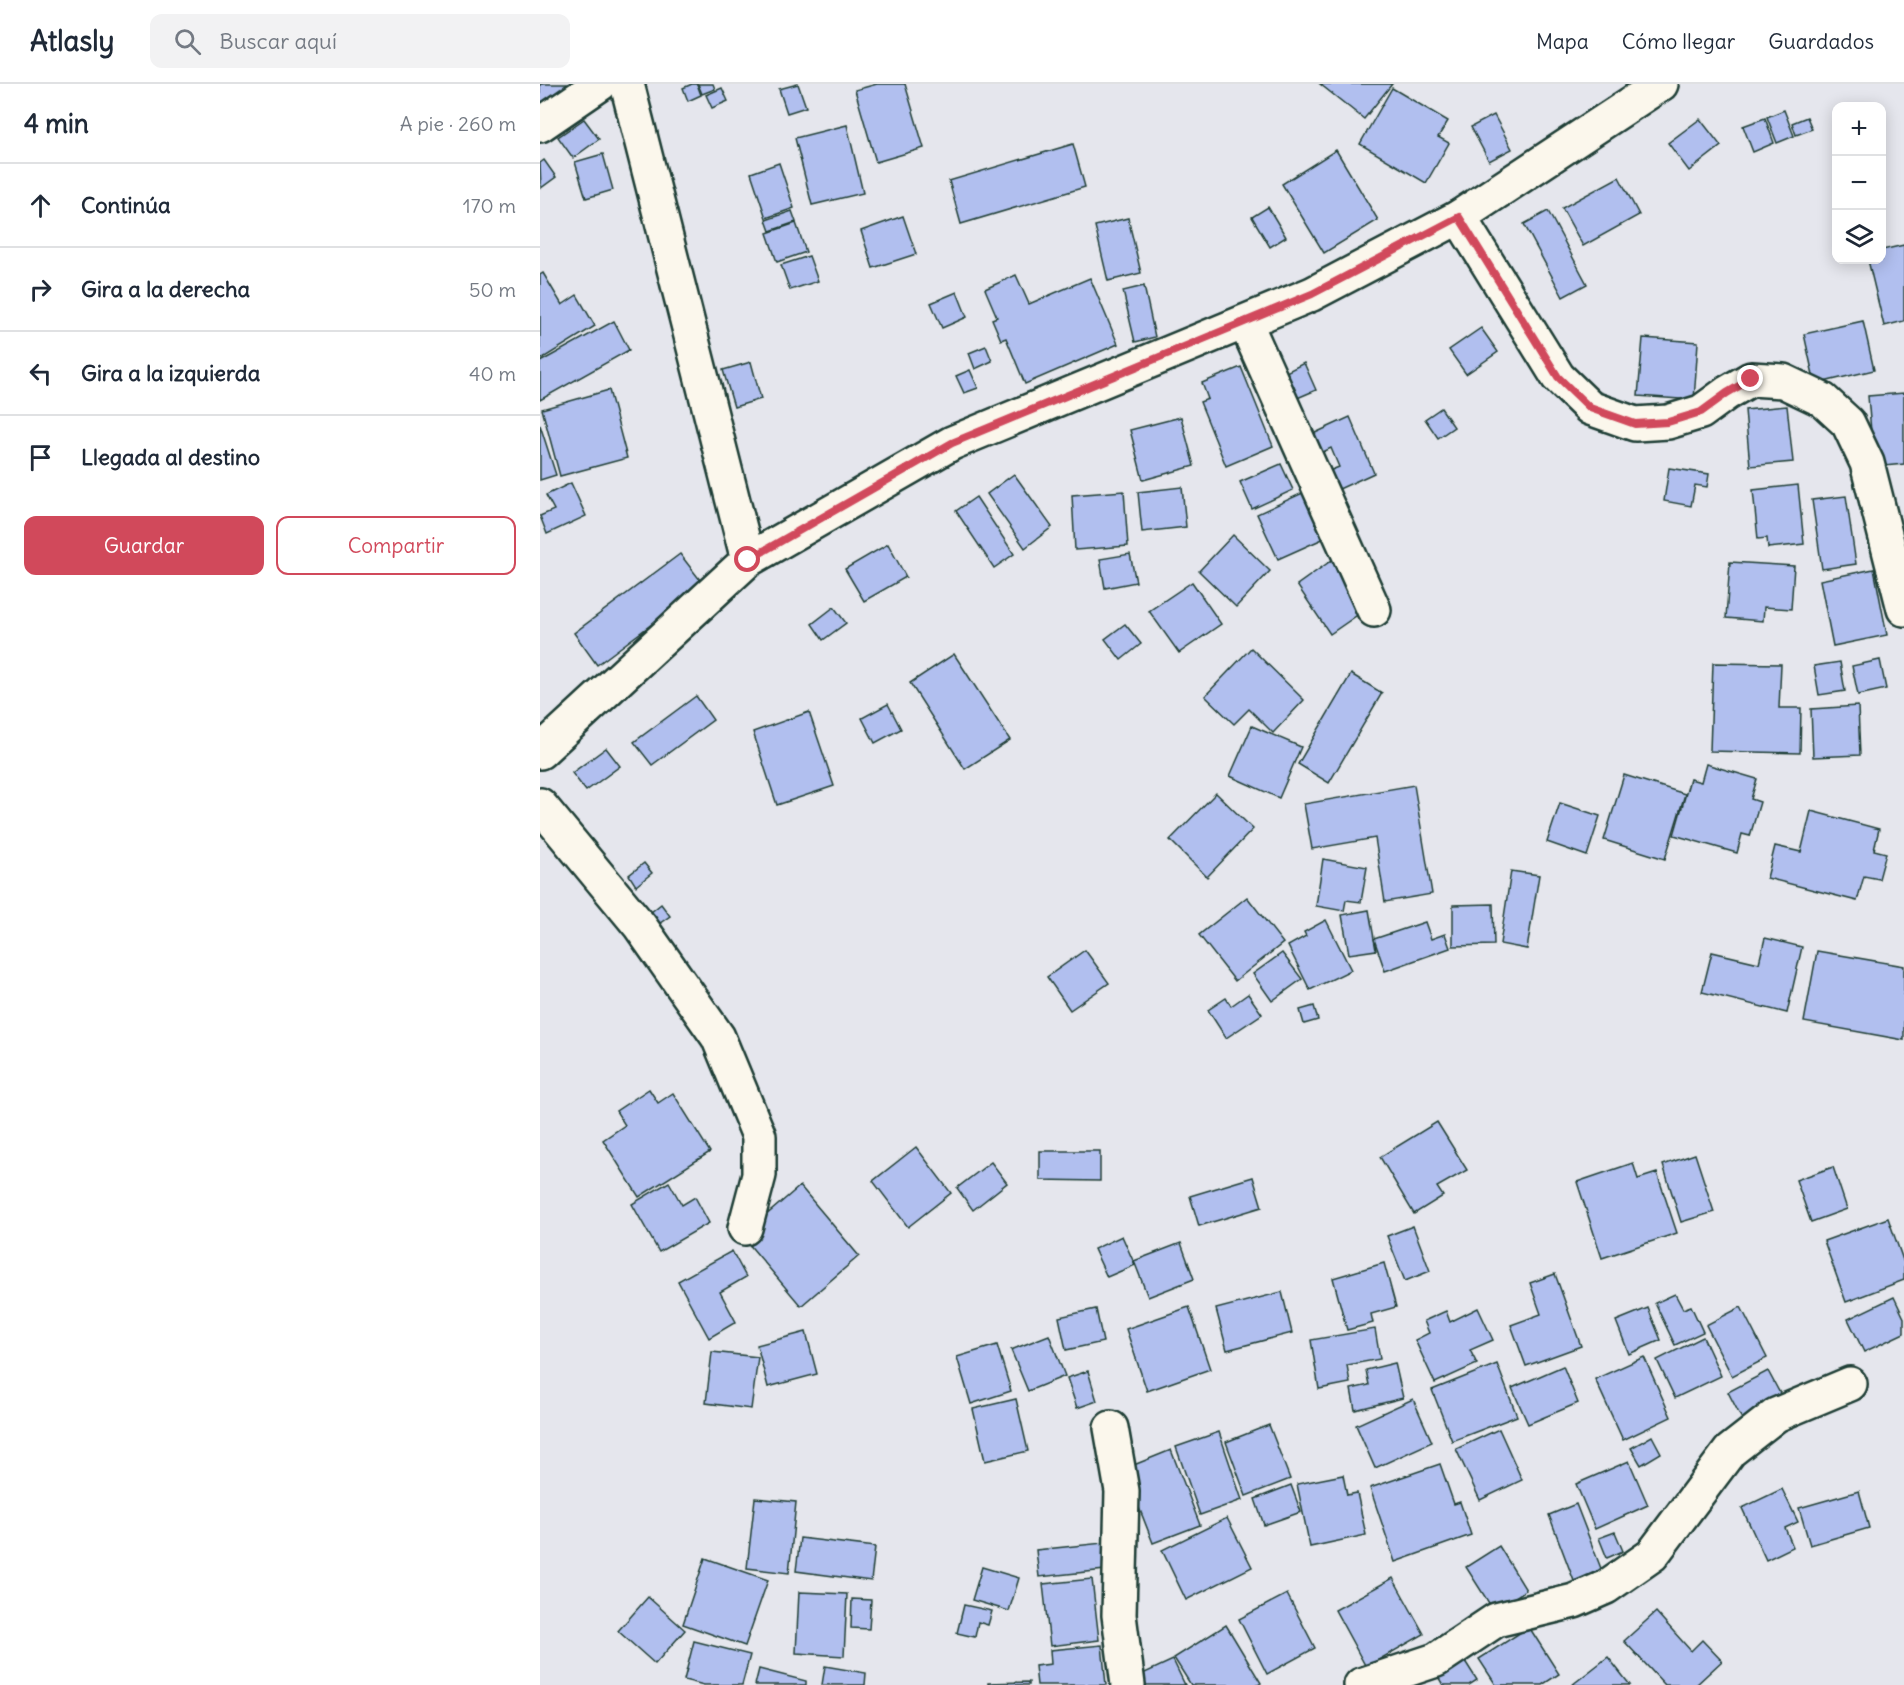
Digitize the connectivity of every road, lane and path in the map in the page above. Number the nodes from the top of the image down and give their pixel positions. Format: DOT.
graph roads {
  1 [pos="600,84"];
  2 [pos="627,84"];
  3 [pos="1661,84"];
  4 [pos="540,125"];
  5 [pos="1459,217"];
  6 [pos="1245,321"];
  7 [pos="748,560"];
  8 [pos="1904,609"];
  9 [pos="1374,610"];
  10 [pos="540,752"];
  11 [pos="540,805"];
  12 [pos="745,1228"];
  13 [pos="1850,1384"];
  14 [pos="1111,1428"];
  15 [pos="1128,1685"];
  16 [pos="1361,1685"];
  1 -- 4 [label="street"];
  2 -- 7 [label="street"];
  3 -- 5 [label="street"];
  5 -- 6 [label="street"];
  5 -- 8 [label="street"];
  6 -- 7 [label="street"];
  6 -- 9 [label="street"];
  7 -- 10 [label="street"];
  11 -- 12 [label="street"];
  13 -- 16 [label="street"];
  14 -- 15 [label="street"];
}
